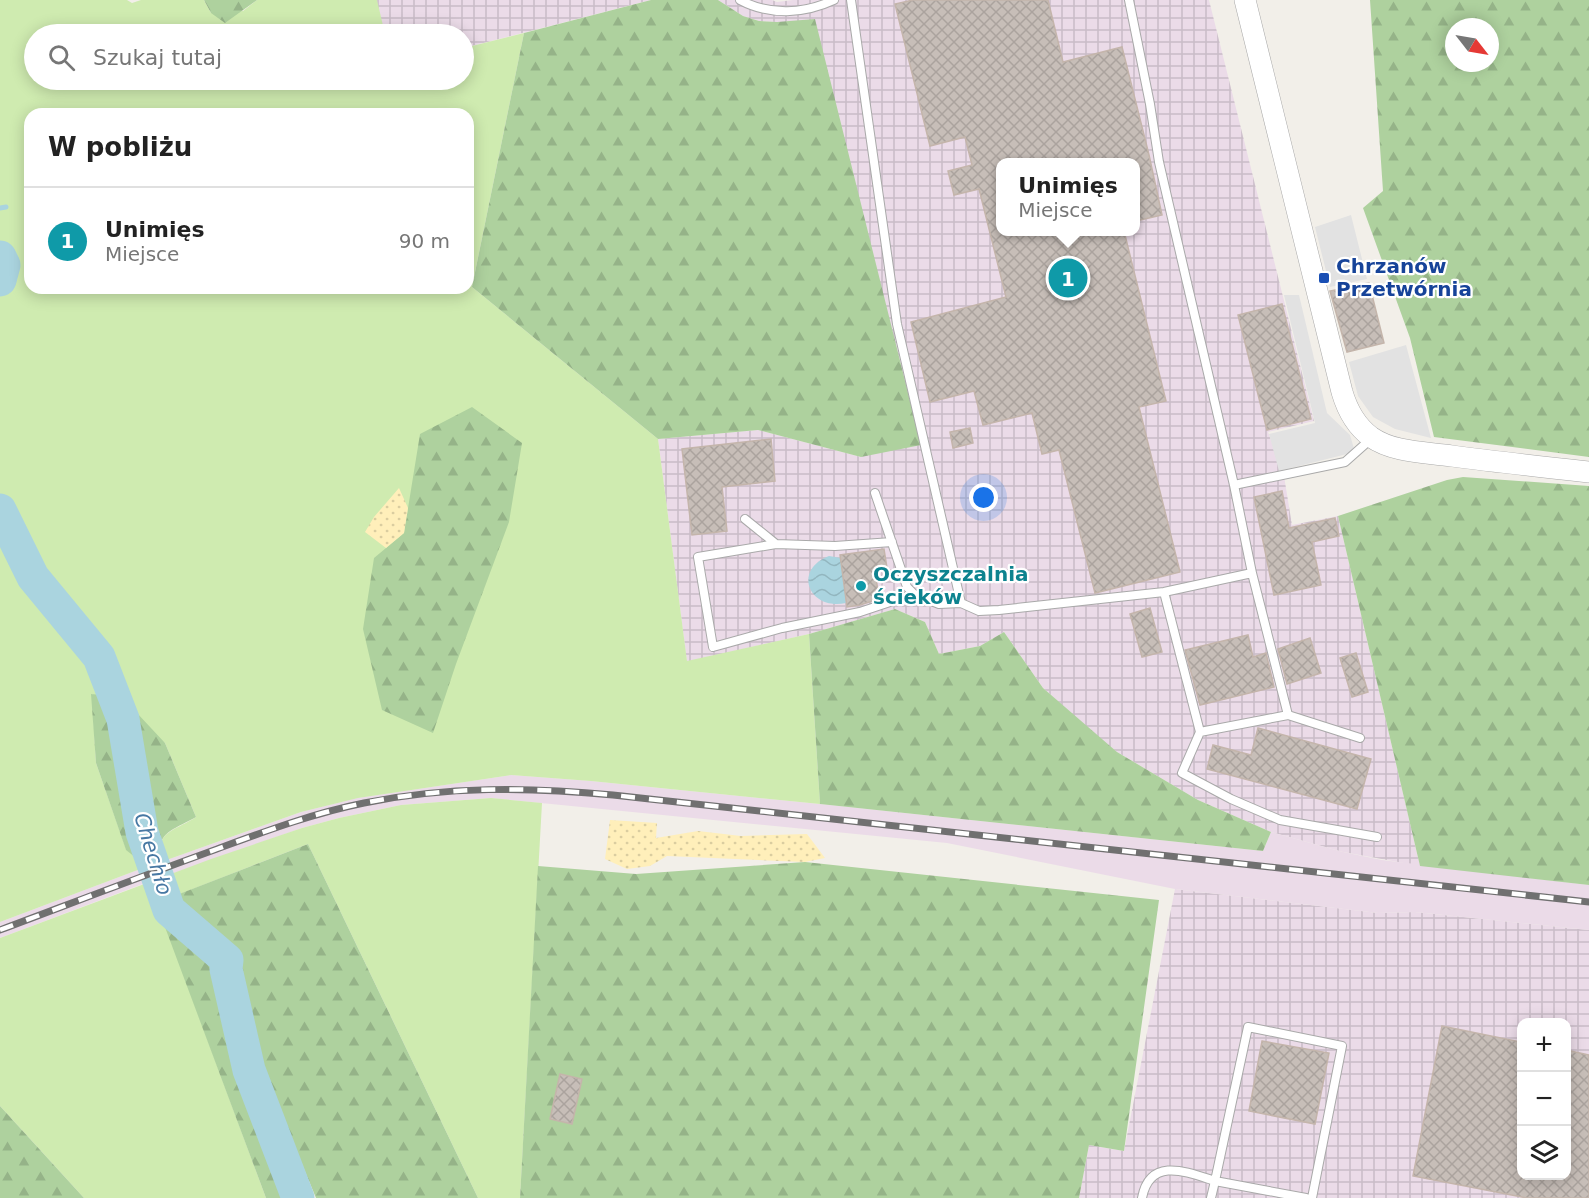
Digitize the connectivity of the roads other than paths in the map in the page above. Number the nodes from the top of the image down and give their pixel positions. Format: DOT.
graph roads {
  1 [pos="740,0"];
  2 [pos="834,0"];
  3 [pos="851,0"];
  4 [pos="1129,0"];
  5 [pos="1245,0"];
  6 [pos="1373,438"];
  7 [pos="1589,472"];
  8 [pos="1234,485"];
  9 [pos="876,493"];
  10 [pos="745,519"];
  11 [pos="892,542"];
  12 [pos="776,544"];
  13 [pos="1252,573"];
  14 [pos="1164,592"];
  15 [pos="914,594"];
  16 [pos="961,603"];
  17 [pos="1288,715"];
  18 [pos="1200,732"];
  19 [pos="1360,738"];
  20 [pos="1377,837"];
  21 [pos="1215,1181"];
  22 [pos="1142,1198"];
  23 [pos="1211,1198"];
  24 [pos="1306,1198"];
  25 [pos="1312,1198"];
  1 -- 2 [label="lane"];
  3 -- 16 [label="lane"];
  4 -- 8 [label="lane"];
  5 -- 6 [label="street"];
  6 -- 7 [label="street"];
  6 -- 8 [label="lane"];
  8 -- 13 [label="lane"];
  9 -- 11 [label="lane"];
  10 -- 12 [label="lane"];
  11 -- 12 [label="lane"];
  11 -- 15 [label="lane"];
  12 -- 15 [label="lane"];
  13 -- 14 [label="lane"];
  13 -- 17 [label="lane"];
  14 -- 16 [label="lane"];
  14 -- 18 [label="lane"];
  15 -- 16 [label="lane"];
  17 -- 18 [label="lane"];
  17 -- 19 [label="lane"];
  18 -- 20 [label="lane"];
  21 -- 22 [label="lane"];
  21 -- 23 [label="lane"];
  21 -- 24 [label="lane"];
  21 -- 25 [label="lane"];
}
